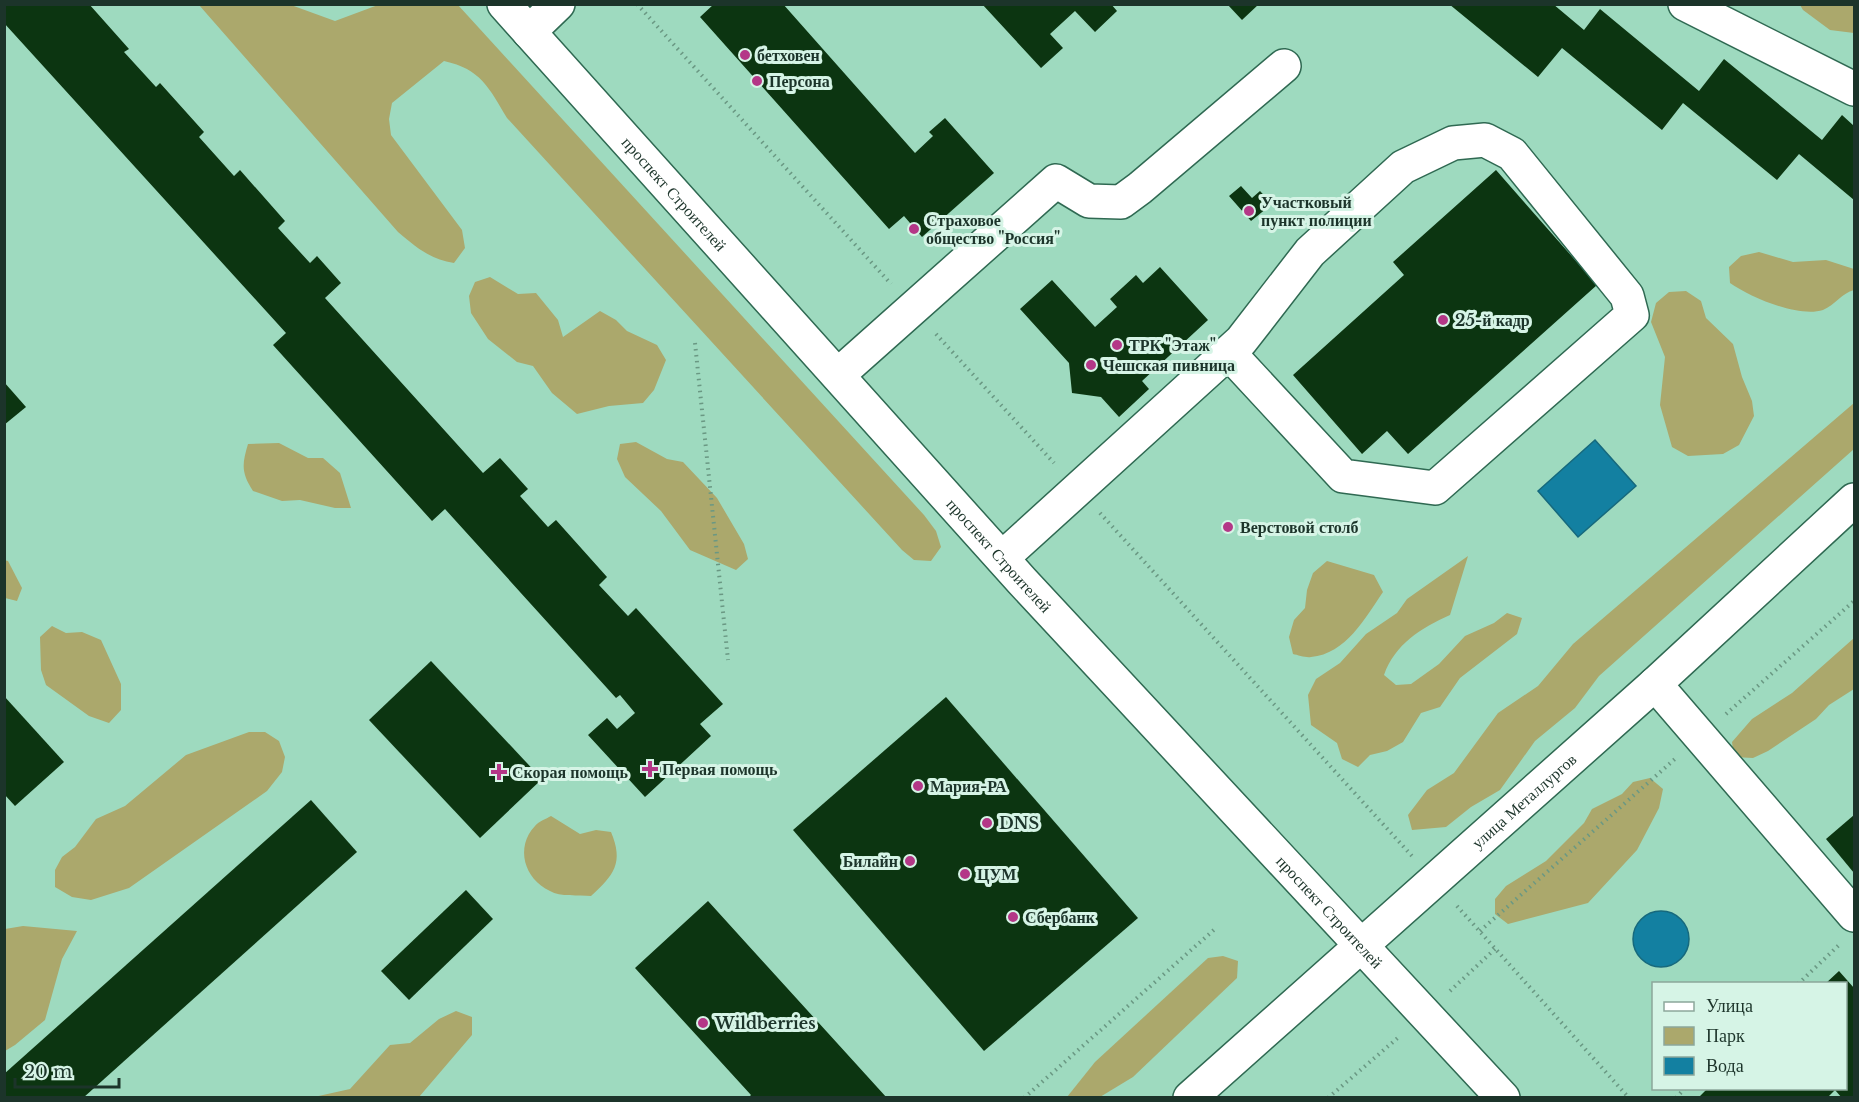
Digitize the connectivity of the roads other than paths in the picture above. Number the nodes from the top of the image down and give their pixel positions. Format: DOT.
graph roads {
  1 [pos="504,4"];
  2 [pos="558,4"];
  3 [pos="1685,4"];
  4 [pos="529,32"];
  5 [pos="1284,66"];
  6 [pos="1854,89"];
  7 [pos="1229,352"];
  8 [pos="838,375"];
  9 [pos="1854,500"];
  10 [pos="1002,558"];
  11 [pos="1655,684"];
  12 [pos="1850,927"];
  13 [pos="1361,944"];
  14 [pos="1190,1098"];
  15 [pos="1503,1098"];
  1 -- 4 [label="street, проспект Строителей"];
  2 -- 4 [label="street"];
  3 -- 6 [label="street"];
  4 -- 8 [label="street, проспект Строителей"];
  5 -- 8 [label="street"];
  7 -- 7 [label="street"];
  7 -- 10 [label="street"];
  8 -- 10 [label="street, проспект Строителей"];
  9 -- 11 [label="street, улица Металлургов"];
  10 -- 13 [label="street, проспект Строителей"];
  11 -- 12 [label="street"];
  11 -- 13 [label="street, улица Металлургов"];
  13 -- 14 [label="street, улица Металлургов"];
  13 -- 15 [label="street, проспект Строителей"];
}
